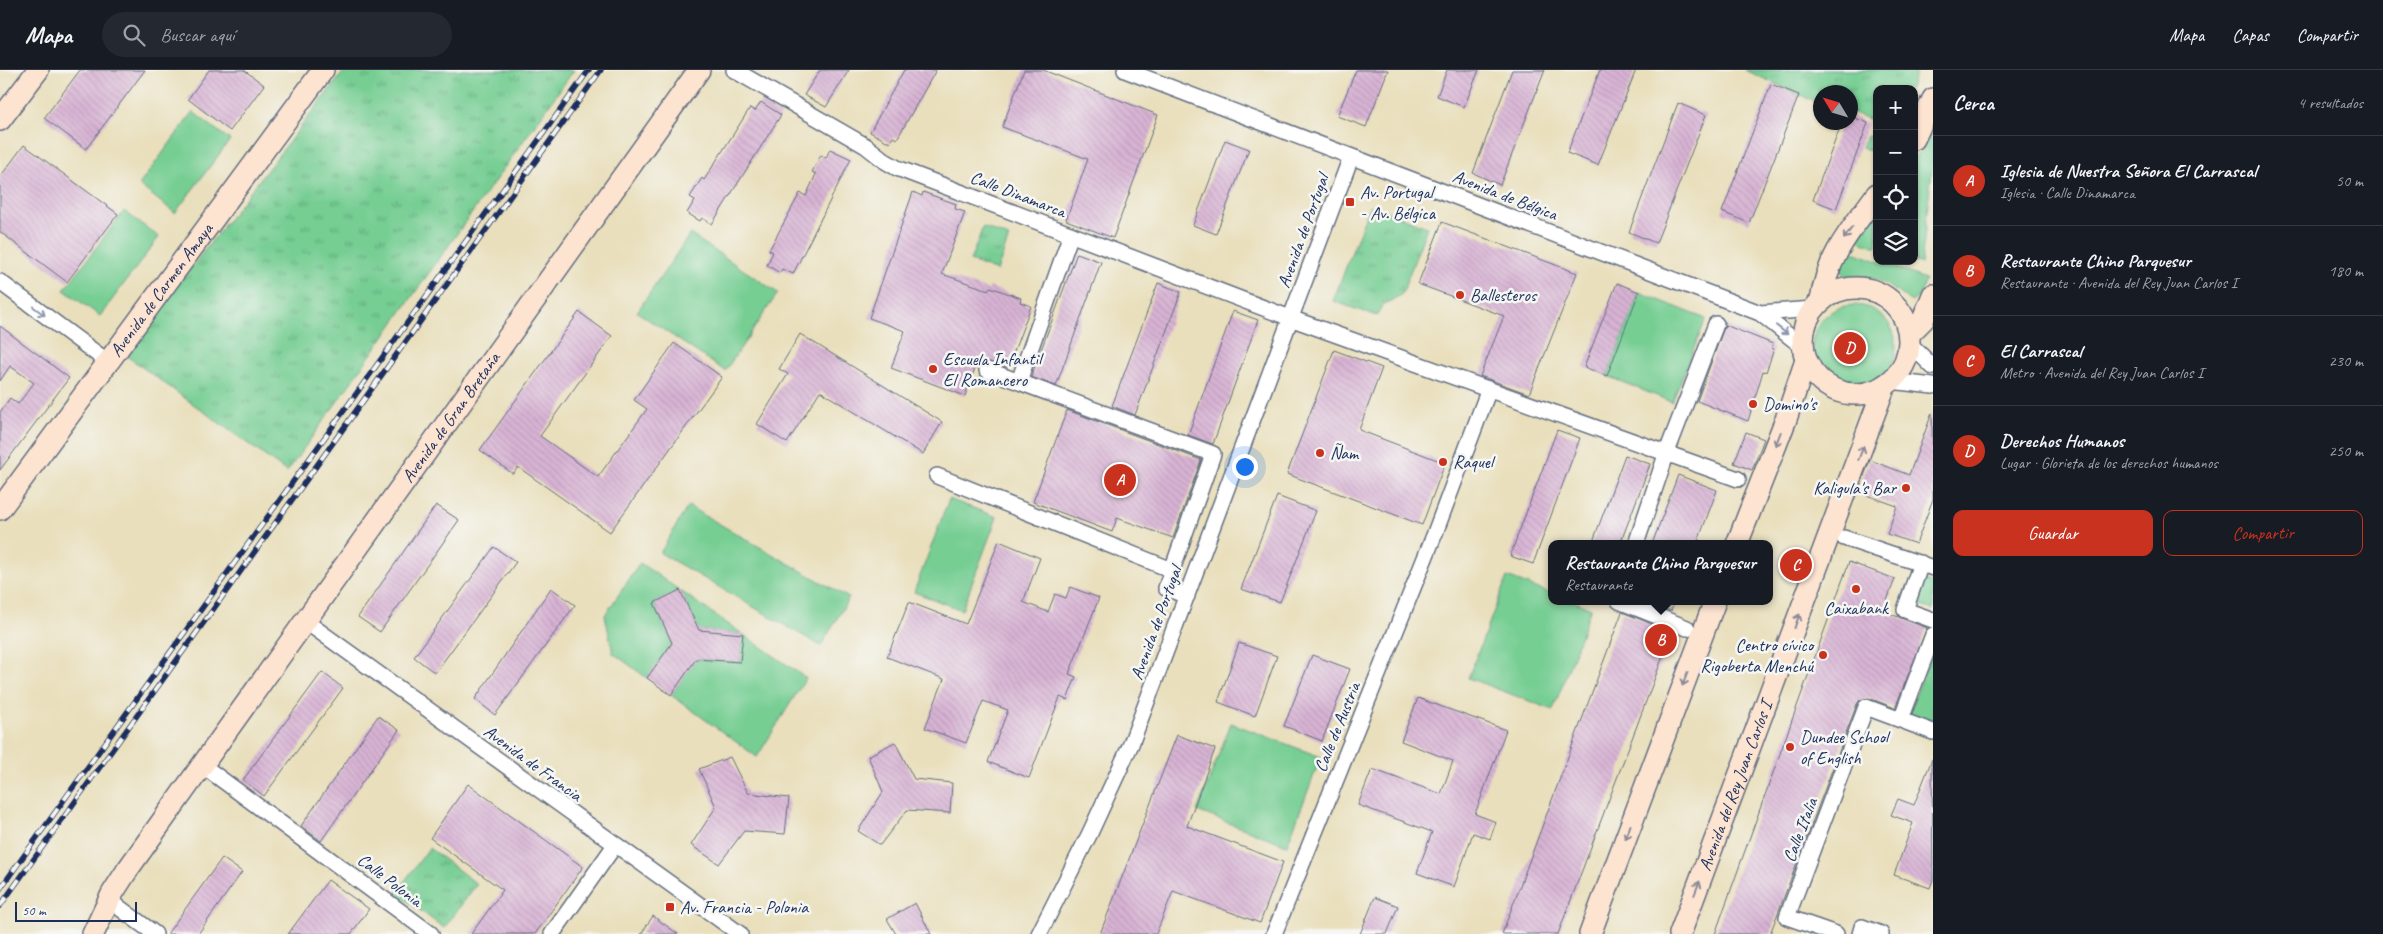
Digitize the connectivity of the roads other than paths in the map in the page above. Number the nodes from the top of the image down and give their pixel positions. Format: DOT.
graph roads {
  1 [pos="38,70"];
  2 [pos="699,70"];
  3 [pos="734,70"];
  4 [pos="1124,70"];
  5 [pos="313,74"];
  6 [pos="1933,98"];
  7 [pos="0,120"];
  8 [pos="1918,130"];
  9 [pos="1350,157"];
  10 [pos="1873,200"];
  11 [pos="1071,234"];
  12 [pos="0,282"];
  13 [pos="1933,295"];
  14 [pos="1817,305"];
  15 [pos="1760,313"];
  16 [pos="1290,318"];
  17 [pos="1716,324"];
  18 [pos="1909,338"];
  19 [pos="1805,354"];
  20 [pos="108,362"];
  21 [pos="1933,367"];
  22 [pos="987,370"];
  23 [pos="1018,381"];
  24 [pos="1888,383"];
  25 [pos="1933,386"];
  26 [pos="1489,389"];
  27 [pos="1667,452"];
  28 [pos="937,476"];
  29 [pos="1738,479"];
  30 [pos="0,509"];
  31 [pos="1844,538"];
  32 [pos="1637,540"];
  33 [pos="1739,540"];
  34 [pos="1927,566"];
  35 [pos="1172,570"];
  36 [pos="1186,596"];
  37 [pos="1629,605"];
  38 [pos="1713,605"];
  39 [pos="1933,620"];
  40 [pos="305,621"];
  41 [pos="1687,628"];
  42 [pos="1933,635"];
  43 [pos="1901,720"];
  44 [pos="1933,732"];
  45 [pos="202,765"];
  46 [pos="615,844"];
  47 [pos="109,900"];
  48 [pos="150,930"];
  49 [pos="93,934"];
  50 [pos="431,934"];
  51 [pos="552,934"];
  52 [pos="740,934"];
  53 [pos="1039,934"];
  54 [pos="1274,934"];
  55 [pos="1590,934"];
  56 [pos="1680,934"];
  57 [pos="1836,934"];
  58 [pos="1860,934"];
  59 [pos="1881,934"];
  1 -- 7 [label="main road"];
  2 -- 40 [label="main road, Avenida de Gran Bretaña"];
  3 -- 11 [label="street, Calle Dinamarca"];
  4 -- 9 [label="street, Avenida de Bélgica"];
  5 -- 20 [label="main road, Avenida de Carmen Amaya"];
  6 -- 8 [label="main road"];
  9 -- 15 [label="street, Avenida de Bélgica"];
  9 -- 16 [label="street, Avenida de Portugal"];
  10 -- 14 [label="main road, one-way"];
  11 -- 16 [label="street"];
  11 -- 23 [label="street, Calle Dinamarca"];
  12 -- 20 [label="street, one-way"];
  13 -- 18 [label="main road"];
  14 -- 15 [label="street"];
  14 -- 18 [label="main road"];
  14 -- 19 [label="main road"];
  15 -- 19 [label="street, one-way"];
  16 -- 26 [label="street"];
  16 -- 36 [label="street, Avenida de Portugal"];
  17 -- 27 [label="street"];
  18 -- 21 [label="street"];
  18 -- 24 [label="main road"];
  19 -- 24 [label="main road"];
  19 -- 33 [label="main road, one-way"];
  20 -- 30 [label="main road, Avenida de Carmen Amaya"];
  22 -- 23 [label="street"];
  23 -- 35 [label="street"];
  24 -- 25 [label="street"];
  56 -- 24 [label="main road, Avenida del Rey Juan Carlos I, one-way"];
  26 -- 27 [label="street"];
  26 -- 54 [label="street, Calle de Austria"];
  27 -- 29 [label="street"];
  27 -- 32 [label="street"];
  28 -- 35 [label="street"];
  31 -- 34 [label="street"];
  34 -- 39 [label="street"];
  35 -- 36 [label="street"];
  36 -- 53 [label="street, Avenida de Portugal"];
  37 -- 41 [label="street"];
  38 -- 55 [label="main road, one-way"];
  40 -- 45 [label="main road, Avenida de Gran Bretaña"];
  40 -- 46 [label="street, Avenida de Francia"];
  42 -- 43 [label="street"];
  43 -- 44 [label="street"];
  43 -- 57 [label="street, Calle Italia"];
  45 -- 47 [label="main road, Avenida de Gran Bretaña"];
  45 -- 50 [label="street, Calle Polonia"];
  46 -- 51 [label="street"];
  46 -- 52 [label="street, Avenida de Francia"];
  47 -- 48 [label="street"];
  47 -- 49 [label="main road, Avenida de Gran Bretaña"];
  58 -- 59 [label="street"];
}
